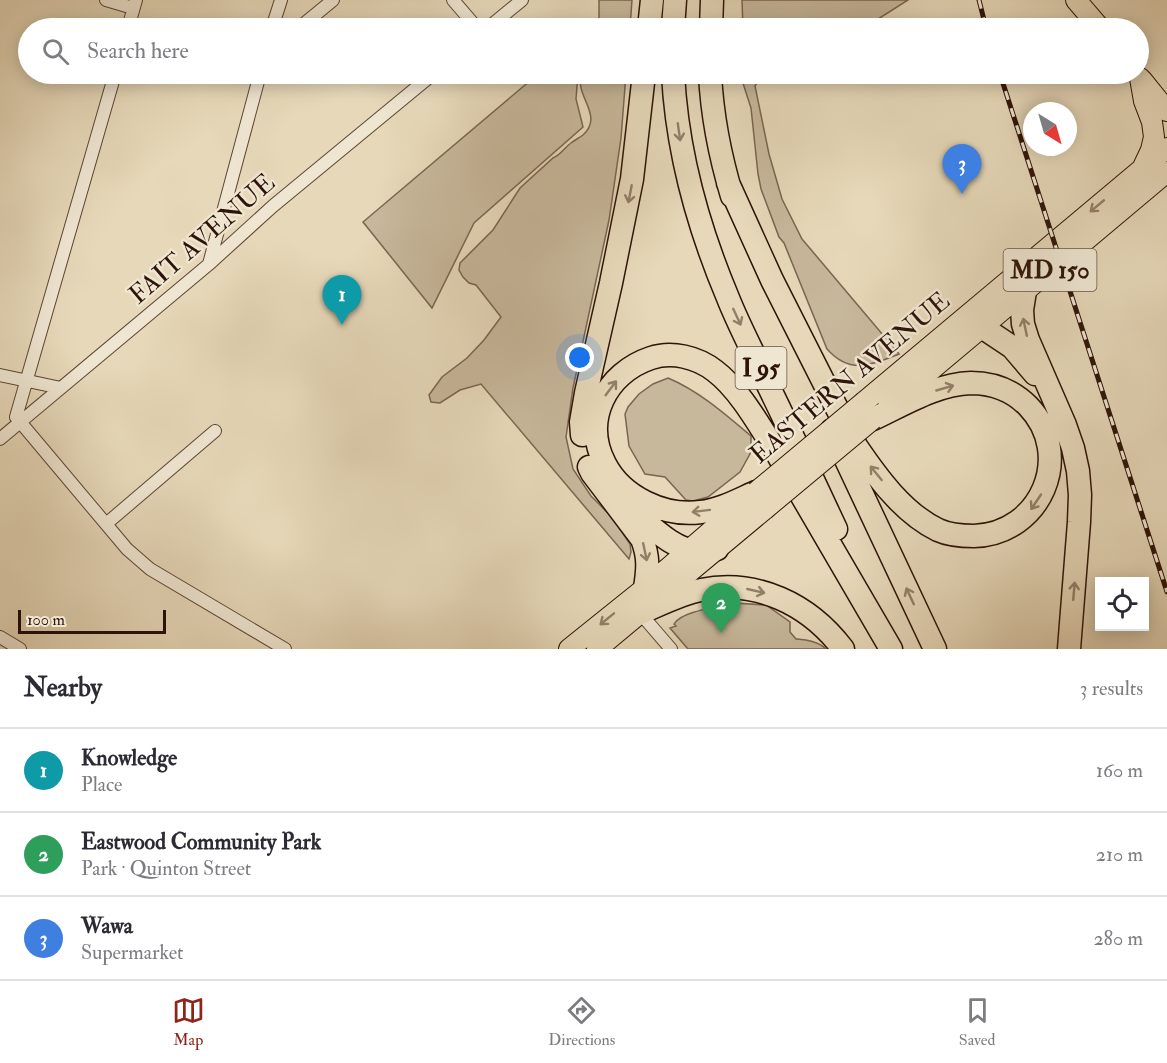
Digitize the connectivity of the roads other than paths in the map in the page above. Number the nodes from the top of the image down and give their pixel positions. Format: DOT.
graph roads {
  1 [pos="106,0"];
  2 [pos="281,0"];
  3 [pos="333,0"];
  4 [pos="453,0"];
  5 [pos="522,0"];
  6 [pos="652,0"];
  7 [pos="675,0"];
  8 [pos="712,0"];
  9 [pos="1076,0"];
  10 [pos="135,4"];
  11 [pos="275,18"];
  12 [pos="311,18"];
  13 [pos="468,18"];
  14 [pos="500,18"];
  15 [pos="650,18"];
  16 [pos="674,18"];
  17 [pos="711,18"];
  18 [pos="1091,18"];
  19 [pos="112,84"];
  20 [pos="257,84"];
  21 [pos="421,84"];
  22 [pos="643,84"];
  23 [pos="674,84"];
  24 [pos="711,84"];
  25 [pos="1140,84"];
  26 [pos="1145,84"];
  27 [pos="1167,111"];
  28 [pos="1167,148"];
  29 [pos="1142,169"];
  30 [pos="1167,172"];
  31 [pos="728,183"];
  32 [pos="208,265"];
  33 [pos="1025,291"];
  34 [pos="976,320"];
  35 [pos="0,375"];
  36 [pos="26,381"];
  37 [pos="61,388"];
  38 [pos="1054,399"];
  39 [pos="868,411"];
  40 [pos="20,422"];
  41 [pos="215,430"];
  42 [pos="0,439"];
  43 [pos="602,486"];
  44 [pos="761,500"];
  45 [pos="106,524"];
  46 [pos="717,549"];
  47 [pos="690,550"];
  48 [pos="645,588"];
  49 [pos="640,613"];
  50 [pos="0,638"];
  51 [pos="20,649"];
  52 [pos="285,649"];
  53 [pos="569,649"];
  54 [pos="597,649"];
  55 [pos="671,649"];
  56 [pos="843,649"];
  57 [pos="892,649"];
  58 [pos="935,649"];
  59 [pos="1069,649"];
  1 -- 10 [label="street"];
  2 -- 11 [label="street"];
  3 -- 12 [label="street"];
  4 -- 13 [label="street"];
  5 -- 14 [label="street"];
  6 -- 15 [label="highway"];
  7 -- 16 [label="highway"];
  8 -- 17 [label="highway"];
  9 -- 18 [label="main road"];
  19 -- 36 [label="street"];
  20 -- 32 [label="street"];
  21 -- 32 [label="street, FAIT AVENUE"];
  22 -- 43 [label="highway, one-way"];
  23 -- 57 [label="highway, I 95, one-way"];
  24 -- 31 [label="highway, I 95"];
  25 -- 29 [label="main road"];
  26 -- 27 [label="main road"];
  28 -- 29 [label="main road, EASTERN AVENUE / MD 150"];
  29 -- 34 [label="main road, EASTERN AVENUE / MD 150, one-way"];
  30 -- 33 [label="main road, EASTERN AVENUE / MD 150"];
  39 -- 31 [label="highway, one-way"];
  58 -- 31 [label="highway, I 95, one-way"];
  32 -- 37 [label="street, FAIT AVENUE"];
  33 -- 34 [label="main road, EASTERN AVENUE / MD 150"];
  38 -- 33 [label="highway, one-way"];
  34 -- 38 [label="highway"];
  34 -- 39 [label="main road, EASTERN AVENUE / MD 150"];
  35 -- 36 [label="street"];
  36 -- 37 [label="street"];
  36 -- 40 [label="street"];
  37 -- 40 [label="street, FAIT AVENUE"];
  59 -- 38 [label="highway, one-way"];
  39 -- 44 [label="main road, EASTERN AVENUE / MD 150, bridge"];
  40 -- 42 [label="street, FAIT AVENUE"];
  40 -- 45 [label="street"];
  41 -- 45 [label="street"];
  43 -- 47 [label="highway"];
  43 -- 48 [label="highway, one-way"];
  44 -- 46 [label="main road, EASTERN AVENUE / MD 150"];
  44 -- 47 [label="main road, EASTERN AVENUE / MD 150"];
  44 -- 57 [label="highway, one-way"];
  45 -- 52 [label="street"];
  46 -- 47 [label="highway"];
  46 -- 49 [label="main road, EASTERN AVENUE / MD 150"];
  47 -- 48 [label="main road, EASTERN AVENUE / MD 150"];
  48 -- 53 [label="main road, EASTERN AVENUE / MD 150, one-way"];
  49 -- 54 [label="main road, EASTERN AVENUE / MD 150"];
  49 -- 55 [label="street"];
  49 -- 56 [label="highway, one-way"];
  50 -- 51 [label="street"];
}
